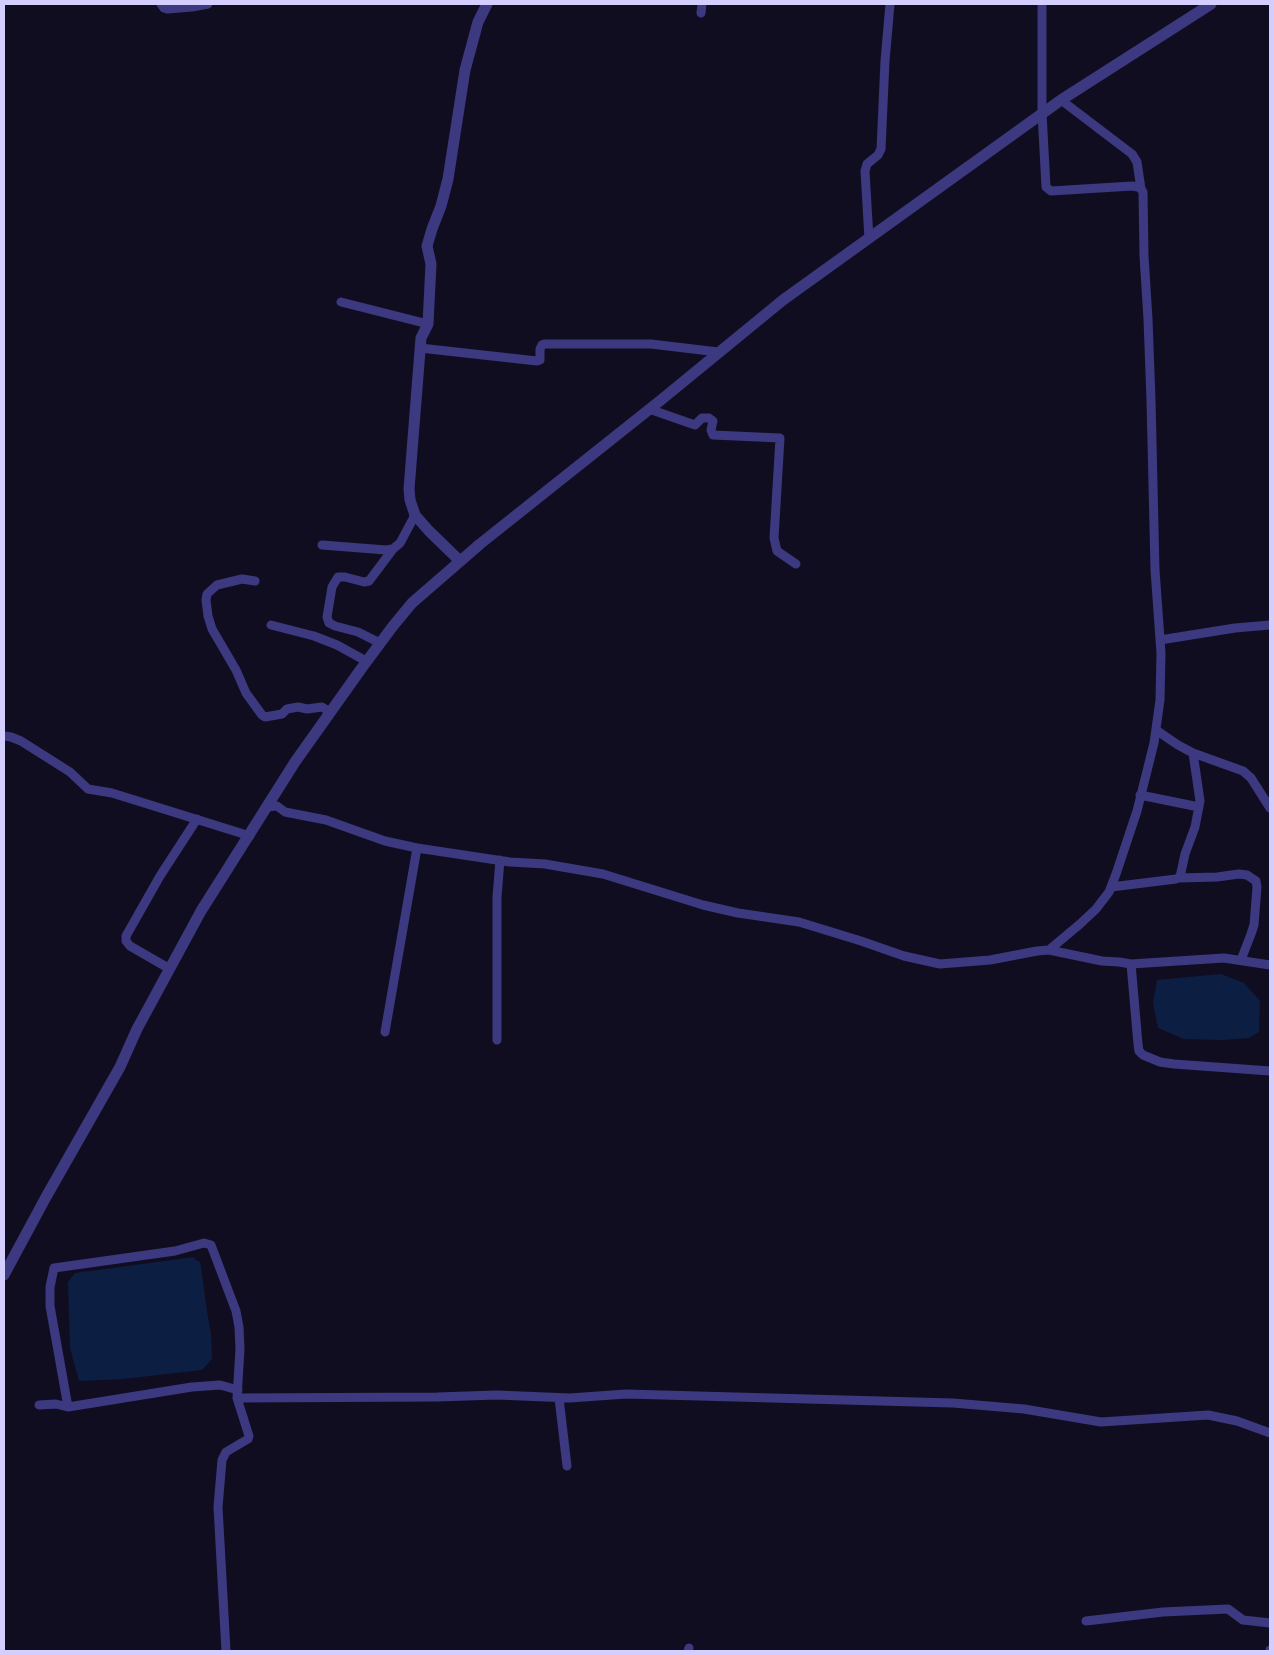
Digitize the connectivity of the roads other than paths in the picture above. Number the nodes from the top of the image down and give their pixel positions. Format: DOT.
graph roads {
  1 [pos="161,4"];
  2 [pos="208,4"];
  3 [pos="487,4"];
  4 [pos="890,4"];
  5 [pos="1042,4"];
  6 [pos="1211,4"];
  7 [pos="1061,100"];
  8 [pos="1042,113"];
  9 [pos="1141,189"];
  10 [pos="869,239"];
  11 [pos="341,302"];
  12 [pos="428,324"];
  13 [pos="420,348"];
  14 [pos="718,352"];
  15 [pos="649,409"];
  16 [pos="415,515"];
  17 [pos="322,545"];
  18 [pos="393,549"];
  19 [pos="460,561"];
  20 [pos="796,564"];
  21 [pos="255,581"];
  22 [pos="271,625"];
  23 [pos="1270,625"];
  24 [pos="1160,640"];
  25 [pos="380,643"];
  26 [pos="366,661"];
  27 [pos="330,712"];
  28 [pos="1156,730"];
  29 [pos="4,736"];
  30 [pos="1193,753"];
  31 [pos="1140,795"];
  32 [pos="1200,806"];
  33 [pos="266,807"];
  34 [pos="1270,808"];
  35 [pos="197,819"];
  36 [pos="250,836"];
  37 [pos="416,848"];
  38 [pos="500,860"];
  39 [pos="1179,878"];
  40 [pos="1111,886"];
  41 [pos="1049,950"];
  42 [pos="1241,960"];
  43 [pos="1131,964"];
  44 [pos="1270,965"];
  45 [pos="170,969"];
  46 [pos="385,1032"];
  47 [pos="497,1040"];
  48 [pos="1270,1071"];
  49 [pos="4,1275"];
  50 [pos="238,1394"];
  51 [pos="559,1398"];
  52 [pos="39,1405"];
  53 [pos="68,1407"];
  54 [pos="1270,1432"];
  55 [pos="567,1466"];
  56 [pos="1086,1621"];
  57 [pos="1270,1623"];
  58 [pos="226,1651"];
  1 -- 2 [label="street"];
  3 -- 12 [label="street"];
  4 -- 10 [label="street"];
  5 -- 8 [label="street"];
  6 -- 7 [label="street"];
  7 -- 8 [label="street"];
  7 -- 9 [label="street"];
  8 -- 9 [label="street"];
  8 -- 10 [label="street"];
  9 -- 24 [label="street"];
  10 -- 14 [label="street"];
  11 -- 12 [label="street"];
  12 -- 13 [label="street"];
  13 -- 14 [label="street"];
  13 -- 16 [label="street"];
  14 -- 15 [label="street"];
  15 -- 19 [label="street"];
  15 -- 20 [label="street"];
  16 -- 18 [label="street"];
  16 -- 19 [label="street"];
  17 -- 18 [label="street"];
  18 -- 25 [label="street"];
  19 -- 25 [label="street"];
  21 -- 27 [label="street"];
  22 -- 26 [label="street"];
  23 -- 24 [label="street"];
  24 -- 28 [label="street"];
  25 -- 26 [label="street"];
  26 -- 27 [label="street"];
  27 -- 33 [label="street"];
  28 -- 30 [label="street"];
  28 -- 31 [label="street"];
  29 -- 35 [label="street"];
  30 -- 32 [label="street"];
  30 -- 34 [label="street"];
  31 -- 32 [label="street"];
  31 -- 40 [label="street"];
  32 -- 39 [label="street"];
  33 -- 36 [label="street"];
  33 -- 37 [label="street"];
  35 -- 36 [label="street"];
  35 -- 45 [label="street"];
  36 -- 45 [label="street"];
  37 -- 38 [label="street"];
  37 -- 46 [label="street"];
  38 -- 41 [label="street"];
  38 -- 47 [label="street"];
  39 -- 40 [label="street"];
  39 -- 42 [label="street"];
  40 -- 41 [label="street"];
  41 -- 43 [label="street"];
  42 -- 43 [label="street"];
  42 -- 44 [label="street"];
  43 -- 48 [label="street"];
  45 -- 49 [label="street"];
  50 -- 51 [label="street"];
  50 -- 53 [label="street"];
  50 -- 53 [label="street"];
  50 -- 58 [label="street"];
  51 -- 54 [label="street"];
  51 -- 55 [label="street"];
  52 -- 53 [label="street"];
  56 -- 57 [label="street"];
}
